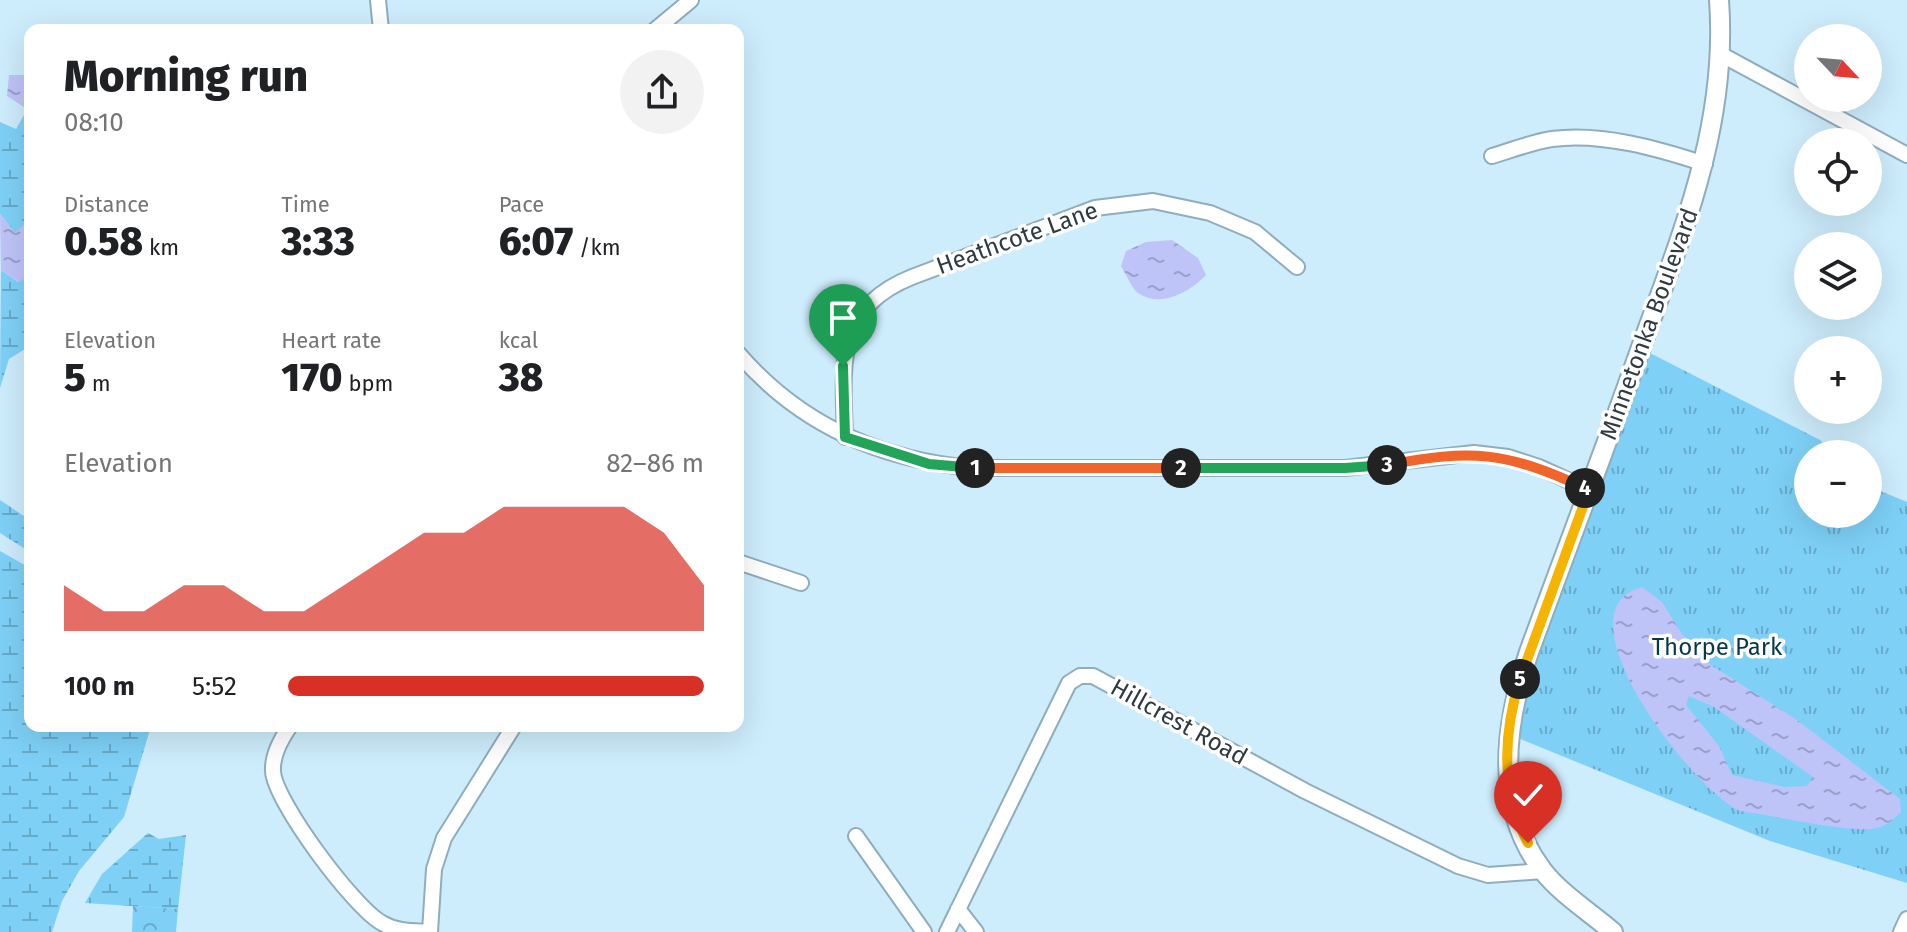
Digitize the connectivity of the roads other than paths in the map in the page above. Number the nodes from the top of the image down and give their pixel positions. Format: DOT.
graph roads {
  1 [pos="378,0"];
  2 [pos="691,0"];
  3 [pos="1719,0"];
  4 [pos="380,24"];
  5 [pos="662,24"];
  6 [pos="1722,55"];
  7 [pos="1907,155"];
  8 [pos="1492,156"];
  9 [pos="1705,164"];
  10 [pos="1297,267"];
  11 [pos="744,359"];
  12 [pos="845,437"];
  13 [pos="1589,490"];
  14 [pos="744,564"];
  15 [pos="801,583"];
  16 [pos="287,732"];
  17 [pos="510,732"];
  18 [pos="856,836"];
  19 [pos="1543,871"];
  20 [pos="958,909"];
  21 [pos="1907,919"];
  22 [pos="430,932"];
  23 [pos="924,932"];
  24 [pos="947,932"];
  25 [pos="976,932"];
  26 [pos="1613,932"];
  27 [pos="1901,932"];
  1 -- 4 [label="street"];
  2 -- 5 [label="street"];
  3 -- 6 [label="street, Minnetonka Boulevard"];
  6 -- 7 [label="street"];
  6 -- 9 [label="street, Minnetonka Boulevard"];
  8 -- 9 [label="street"];
  9 -- 13 [label="street, Minnetonka Boulevard"];
  10 -- 12 [label="street, Heathcote Lane"];
  11 -- 12 [label="street"];
  12 -- 13 [label="street"];
  13 -- 19 [label="street, Minnetonka Boulevard"];
  14 -- 15 [label="street"];
  16 -- 22 [label="street"];
  17 -- 22 [label="street"];
  18 -- 23 [label="street"];
  19 -- 20 [label="street, Hillcrest Road"];
  19 -- 26 [label="street, Minnetonka Boulevard"];
  20 -- 24 [label="street, Hillcrest Road"];
  20 -- 25 [label="street"];
  21 -- 27 [label="street"];
}
